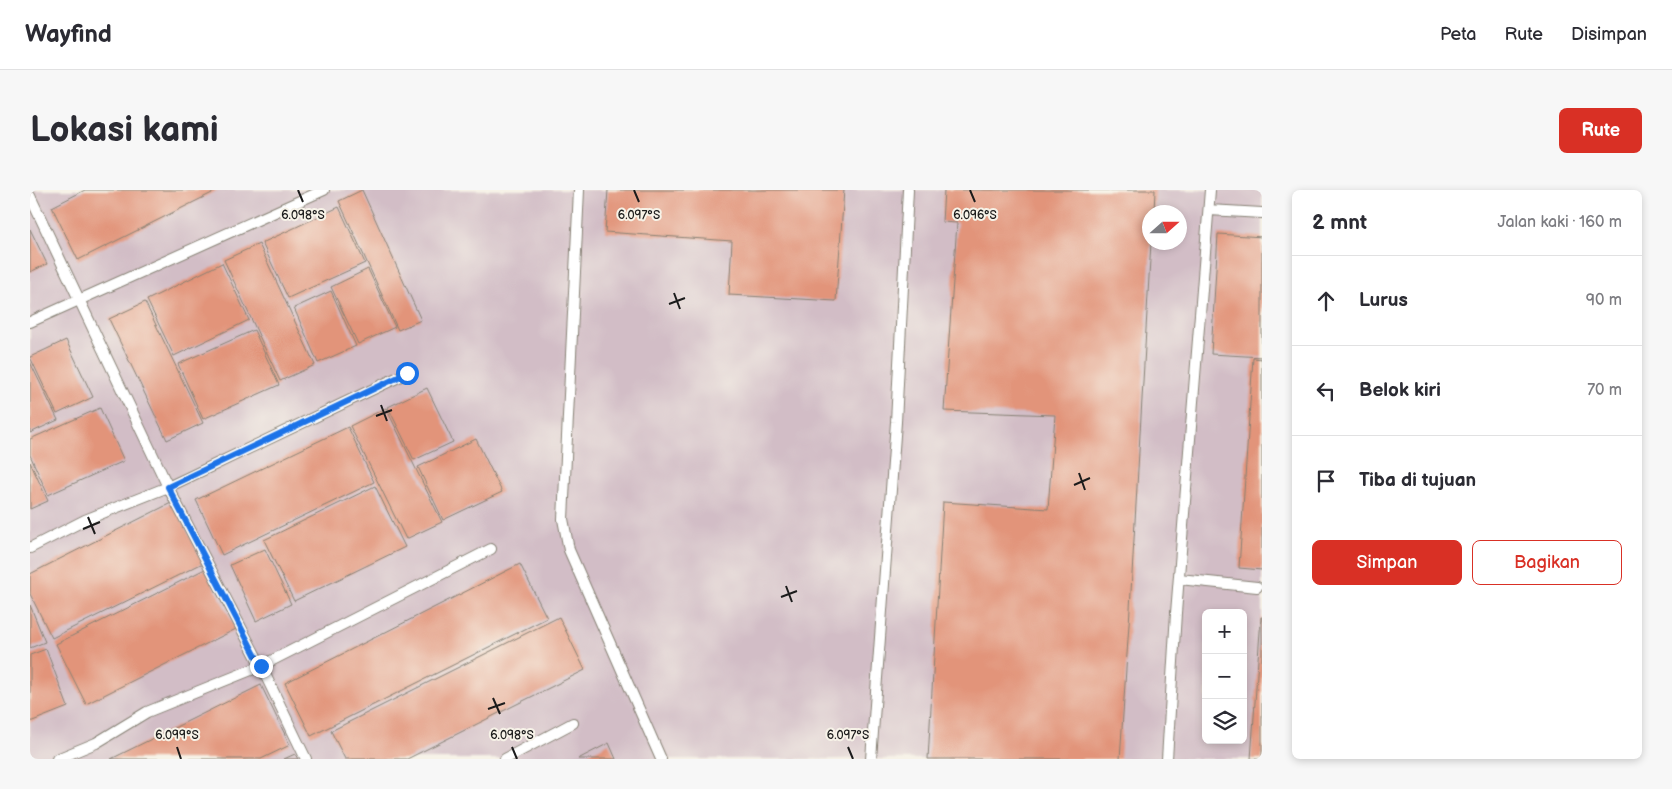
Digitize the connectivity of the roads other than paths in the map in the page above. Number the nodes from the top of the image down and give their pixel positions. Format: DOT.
graph roads {
  1 [pos="324,190"];
  2 [pos="579,190"];
  3 [pos="908,190"];
  4 [pos="1210,190"];
  5 [pos="30,196"];
  6 [pos="1209,210"];
  7 [pos="1262,213"];
  8 [pos="80,299"];
  9 [pos="30,322"];
  10 [pos="407,373"];
  11 [pos="168,487"];
  12 [pos="30,548"];
  13 [pos="491,549"];
  14 [pos="1179,579"];
  15 [pos="1257,587"];
  16 [pos="261,666"];
  17 [pos="574,723"];
  18 [pos="57,759"];
  19 [pos="306,759"];
  20 [pos="505,759"];
  21 [pos="661,759"];
  22 [pos="871,759"];
  23 [pos="1167,759"];
  1 -- 8 [label="lane"];
  2 -- 21 [label="lane"];
  3 -- 22 [label="lane"];
  4 -- 6 [label="lane"];
  5 -- 8 [label="lane"];
  6 -- 7 [label="lane"];
  6 -- 14 [label="lane"];
  8 -- 9 [label="lane"];
  8 -- 11 [label="lane"];
  10 -- 11 [label="lane"];
  11 -- 12 [label="lane"];
  11 -- 16 [label="lane"];
  13 -- 16 [label="lane"];
  14 -- 15 [label="lane"];
  14 -- 23 [label="lane"];
  16 -- 18 [label="lane"];
  16 -- 19 [label="lane"];
  17 -- 20 [label="lane"];
}
